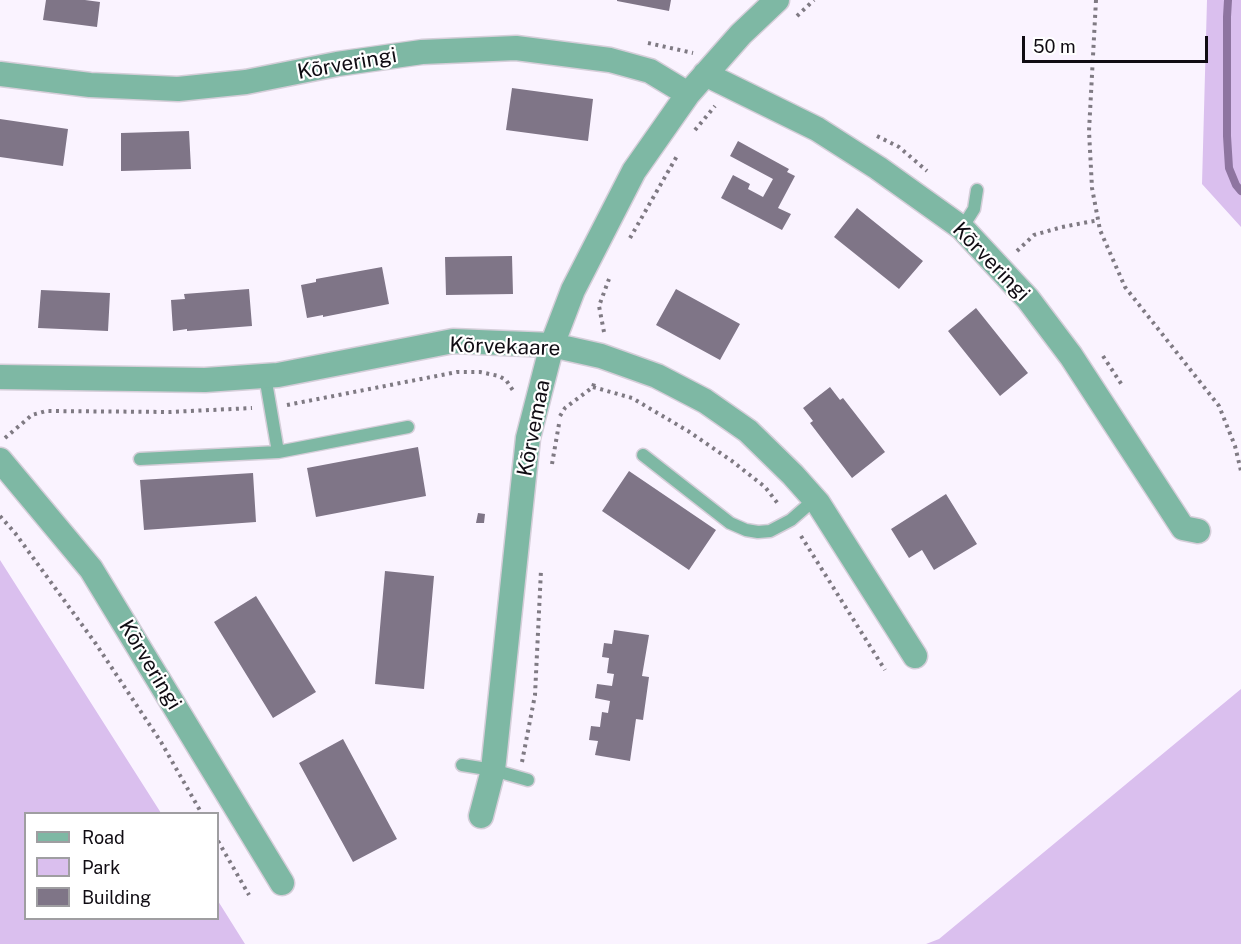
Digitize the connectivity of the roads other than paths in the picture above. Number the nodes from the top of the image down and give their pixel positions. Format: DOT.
graph roads {
  1 [pos="777,0"];
  2 [pos="0,74"];
  3 [pos="705,74"];
  4 [pos="688,94"];
  5 [pos="977,190"];
  6 [pos="962,228"];
  7 [pos="552,345"];
  8 [pos="265,376"];
  9 [pos="0,377"];
  10 [pos="408,427"];
  11 [pos="278,452"];
  12 [pos="643,455"];
  13 [pos="140,459"];
  14 [pos="0,460"];
  15 [pos="815,499"];
  16 [pos="1198,531"];
  17 [pos="915,656"];
  18 [pos="462,765"];
  19 [pos="493,770"];
  20 [pos="528,780"];
  21 [pos="481,816"];
  22 [pos="282,883"];
  1 -- 3 [label="street, Kõrvemaa"];
  2 -- 4 [label="street, Kõrveringi"];
  3 -- 4 [label="street, Kõrvemaa"];
  3 -- 6 [label="street, Kõrveringi"];
  4 -- 7 [label="street, Kõrvemaa"];
  5 -- 6 [label="lane"];
  6 -- 16 [label="street, Kõrveringi"];
  7 -- 8 [label="street, Kõrvekaare"];
  7 -- 15 [label="street, Kõrvekaare"];
  7 -- 19 [label="street, Kõrvemaa"];
  8 -- 9 [label="street, Kõrvekaare"];
  8 -- 11 [label="lane"];
  10 -- 11 [label="lane"];
  11 -- 13 [label="lane"];
  12 -- 15 [label="lane"];
  14 -- 22 [label="street, Kõrveringi"];
  15 -- 17 [label="street, Kõrvekaare"];
  18 -- 19 [label="lane"];
  19 -- 20 [label="lane"];
  19 -- 21 [label="street, Kõrvemaa"];
}
